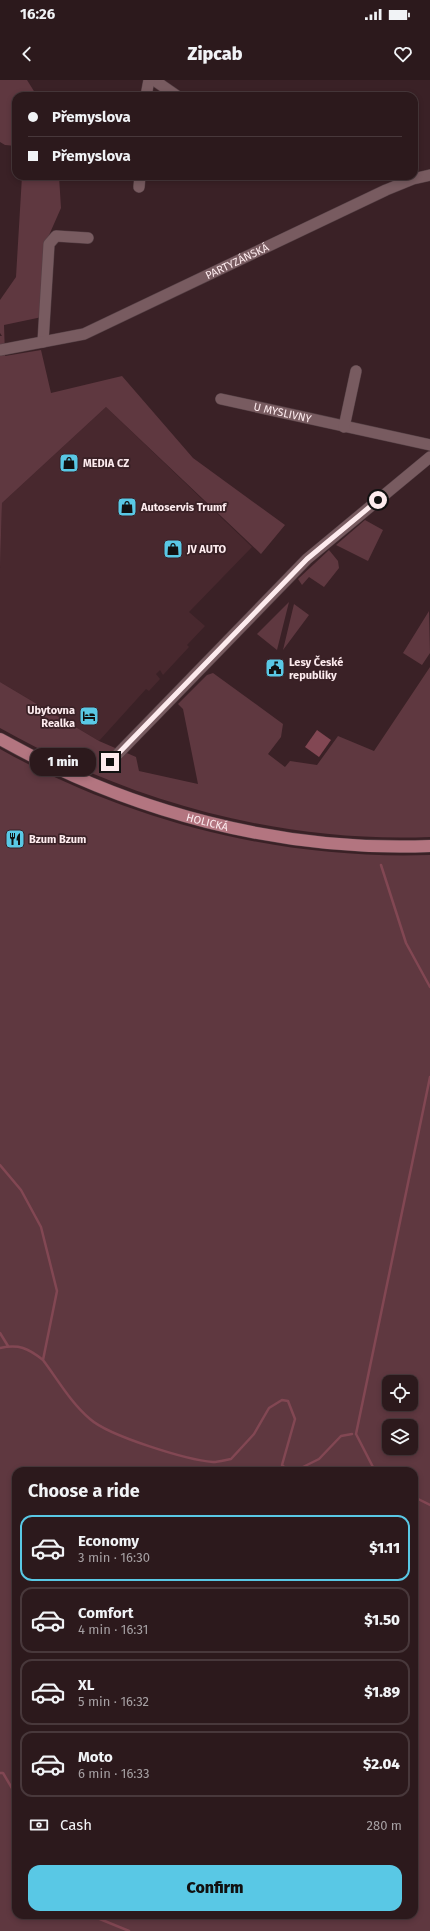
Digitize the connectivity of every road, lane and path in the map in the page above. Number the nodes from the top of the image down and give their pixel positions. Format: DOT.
graph roads {
  1 [pos="149,80"];
  2 [pos="154,80"];
  3 [pos="147,92"];
  4 [pos="171,92"];
  5 [pos="430,175"];
  6 [pos="418,176"];
  7 [pos="406,180"];
  8 [pos="88,238"];
  9 [pos="43,342"];
  10 [pos="0,350"];
  11 [pos="356,371"];
  12 [pos="220,399"];
  13 [pos="344,427"];
  14 [pos="430,445"];
  15 [pos="430,457"];
  16 [pos="0,739"];
  17 [pos="110,762"];
  18 [pos="430,846"];
  1 -- 3 [label="street"];
  2 -- 4 [label="street"];
  5 -- 6 [label="street, PARTYZÁNSKÁ"];
  7 -- 9 [label="street, PARTYZÁNSKÁ"];
  8 -- 9 [label="street"];
  9 -- 10 [label="street, PARTYZÁNSKÁ"];
  11 -- 13 [label="street"];
  12 -- 13 [label="street, U MYSLIVNY"];
  13 -- 14 [label="street, U MYSLIVNY"];
  15 -- 17 [label="street"];
  16 -- 18 [label="main road, HOLICKÁ"];
}
